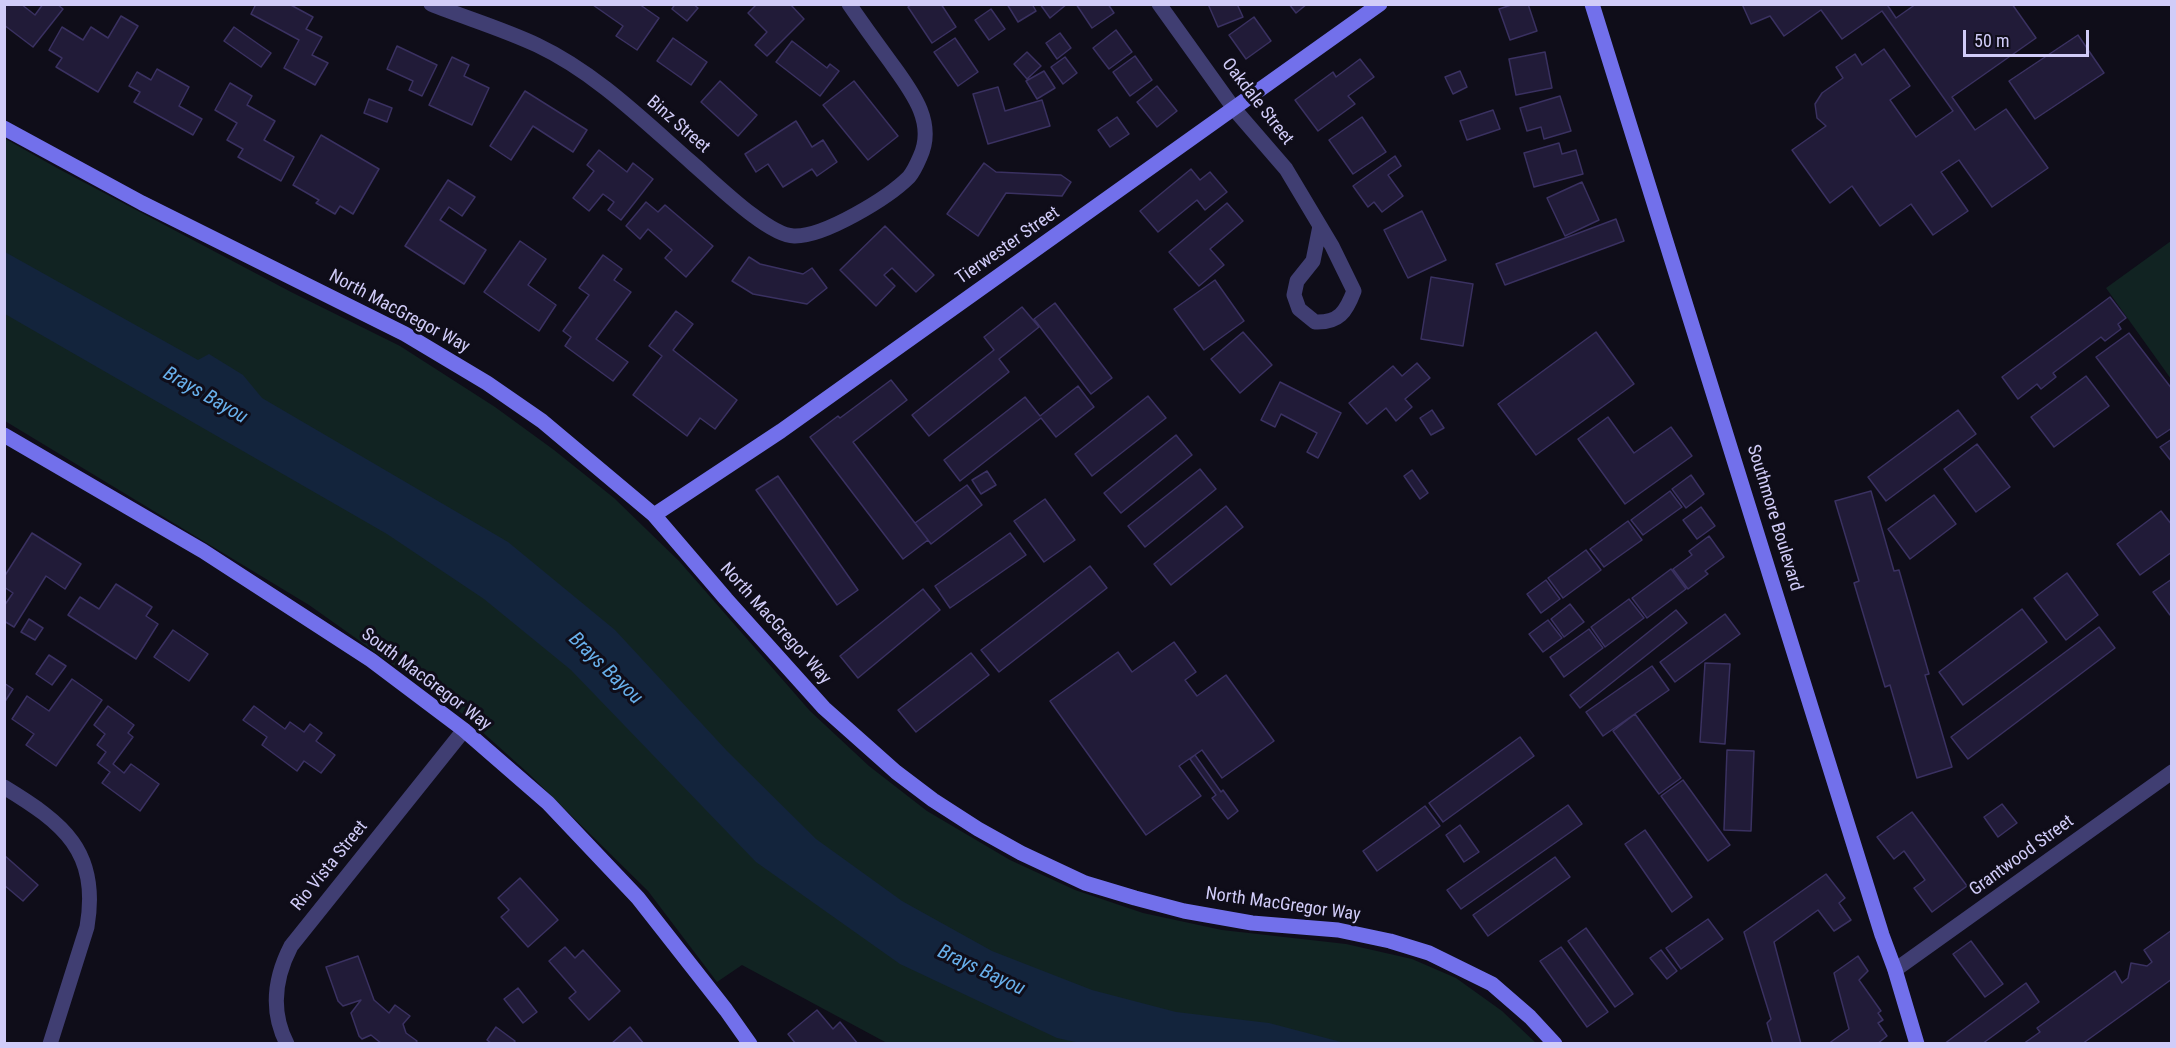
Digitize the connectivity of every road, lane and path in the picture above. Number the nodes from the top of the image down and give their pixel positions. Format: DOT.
graph roads {
  1 [pos="431,4"];
  2 [pos="849,4"];
  3 [pos="1159,4"];
  4 [pos="1380,4"];
  5 [pos="1592,4"];
  6 [pos="1235,110"];
  7 [pos="4,128"];
  8 [pos="1320,226"];
  9 [pos="4,435"];
  10 [pos="654,515"];
  11 [pos="464,730"];
  12 [pos="2172,772"];
  13 [pos="4,787"];
  14 [pos="1895,970"];
  15 [pos="50,1044"];
  16 [pos="287,1044"];
  17 [pos="750,1044"];
  18 [pos="1555,1044"];
  19 [pos="1917,1044"];
  1 -- 2 [label="street, Binz Street"];
  3 -- 6 [label="street, Oakdale Street"];
  4 -- 6 [label="main road, Tierwester Street"];
  5 -- 14 [label="main road, Southmore Boulevard"];
  6 -- 8 [label="street, Oakdale Street"];
  6 -- 10 [label="main road, Tierwester Street"];
  7 -- 10 [label="main road, North MacGregor Way"];
  8 -- 8 [label="street, Oakdale Street"];
  9 -- 11 [label="main road, South MacGregor Way"];
  10 -- 18 [label="main road, North MacGregor Way"];
  11 -- 16 [label="street, Rio Vista Street"];
  11 -- 17 [label="main road, South MacGregor Way"];
  12 -- 14 [label="street, Grantwood Street"];
  13 -- 15 [label="street"];
  14 -- 19 [label="main road, Southmore Boulevard"];
}
